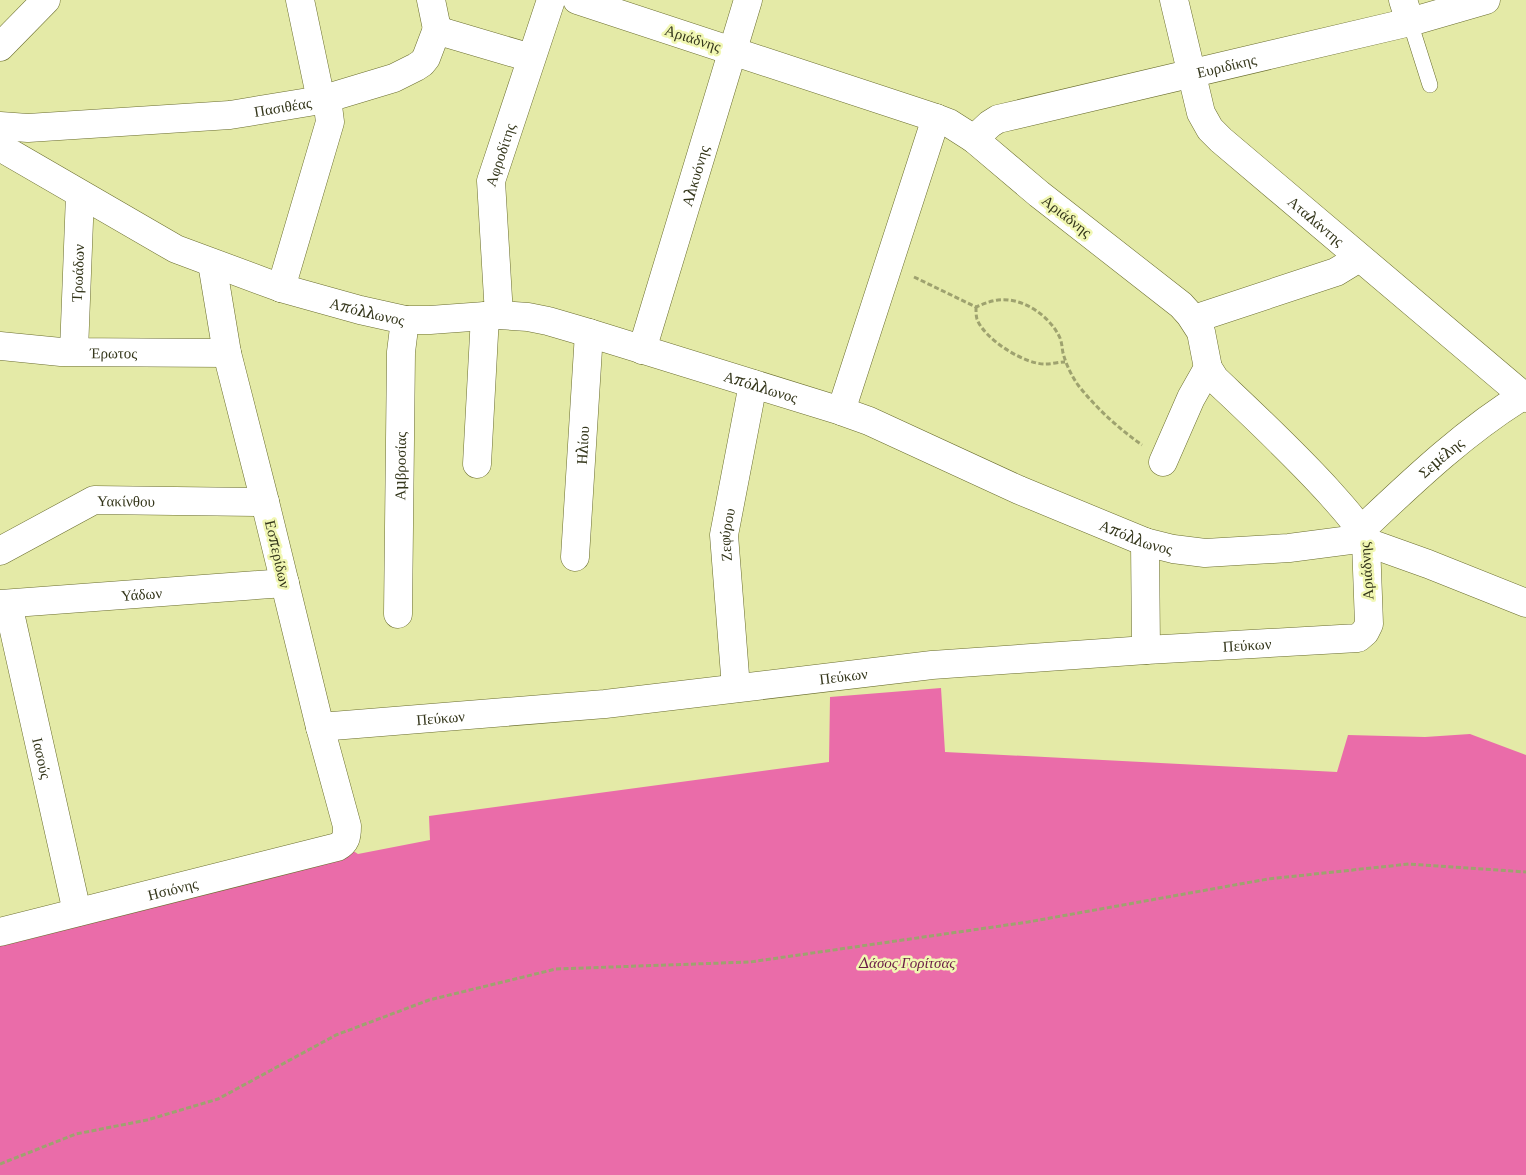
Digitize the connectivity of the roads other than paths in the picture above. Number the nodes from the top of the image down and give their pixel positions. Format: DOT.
graph roads {
  1 [pos="46,0"];
  2 [pos="300,0"];
  3 [pos="431,0"];
  4 [pos="551,0"];
  5 [pos="577,0"];
  6 [pos="748,0"];
  7 [pos="1174,0"];
  8 [pos="1486,0"];
  9 [pos="1406,11"];
  10 [pos="437,29"];
  11 [pos="0,47"];
  12 [pos="733,52"];
  13 [pos="531,58"];
  14 [pos="1190,73"];
  15 [pos="1430,85"];
  16 [pos="324,99"];
  17 [pos="936,118"];
  18 [pos="0,126"];
  19 [pos="974,139"];
  20 [pos="0,147"];
  21 [pos="80,195"];
  22 [pos="1359,258"];
  23 [pos="212,263"];
  24 [pos="281,288"];
  25 [pos="492,316"];
  26 [pos="405,320"];
  27 [pos="1194,320"];
  28 [pos="589,333"];
  29 [pos="0,346"];
  30 [pos="642,350"];
  31 [pos="74,352"];
  32 [pos="227,352"];
  33 [pos="1208,368"];
  34 [pos="753,384"];
  35 [pos="1525,396"];
  36 [pos="841,411"];
  37 [pos="1163,462"];
  38 [pos="477,464"];
  39 [pos="266,502"];
  40 [pos="1364,536"];
  41 [pos="1145,542"];
  42 [pos="0,551"];
  43 [pos="575,557"];
  44 [pos="285,583"];
  45 [pos="1526,602"];
  46 [pos="4,604"];
  47 [pos="398,614"];
  48 [pos="1365,632"];
  49 [pos="1146,650"];
  50 [pos="736,688"];
  51 [pos="320,727"];
  52 [pos="343,844"];
  53 [pos="77,912"];
  54 [pos="0,932"];
  1 -- 11 [label="street"];
  2 -- 16 [label="street"];
  3 -- 10 [label="street"];
  4 -- 13 [label="street, Αφροδίτης"];
  5 -- 12 [label="street, Αριάδνης"];
  6 -- 12 [label="street, Αλκυόνης"];
  7 -- 14 [label="street, Αταλάντης"];
  8 -- 9 [label="street, Ευριδίκης"];
  9 -- 14 [label="street, Ευριδίκης"];
  9 -- 15 [label="lane"];
  10 -- 13 [label="street"];
  10 -- 16 [label="street, Πασιθέας"];
  12 -- 17 [label="street, Αριάδνης"];
  12 -- 30 [label="street, Αλκυόνης"];
  13 -- 25 [label="street, Αφροδίτης"];
  14 -- 19 [label="street, Ευριδίκης"];
  14 -- 22 [label="street, Αταλάντης"];
  16 -- 18 [label="street, Πασιθέας"];
  16 -- 24 [label="street"];
  17 -- 19 [label="street, Αριάδνης"];
  17 -- 36 [label="street"];
  19 -- 27 [label="street, Αριάδνης"];
  20 -- 21 [label="street, Απόλλωνος"];
  21 -- 23 [label="street, Απόλλωνος"];
  21 -- 31 [label="street, Τρωάδων"];
  22 -- 27 [label="street"];
  22 -- 35 [label="street, Αταλάντης"];
  23 -- 24 [label="street, Απόλλωνος"];
  23 -- 32 [label="street, Εσπερίδων"];
  24 -- 26 [label="street, Απόλλωνος"];
  25 -- 26 [label="street, Απόλλωνος"];
  25 -- 28 [label="street, Απόλλωνος"];
  25 -- 38 [label="street, Αφροδίτης"];
  26 -- 47 [label="street, Αμβροσίας"];
  27 -- 33 [label="street, Αριάδνης"];
  28 -- 30 [label="street, Απόλλωνος"];
  28 -- 43 [label="street, Ηλίου"];
  29 -- 31 [label="street, Έρωτος"];
  30 -- 34 [label="street, Απόλλωνος"];
  31 -- 32 [label="street, Έρωτος"];
  32 -- 39 [label="street, Εσπερίδων"];
  33 -- 37 [label="street"];
  33 -- 40 [label="street, Αριάδνης"];
  34 -- 36 [label="street, Απόλλωνος"];
  34 -- 50 [label="street, Ζεφύρου"];
  35 -- 40 [label="street, Σεμέλης"];
  36 -- 41 [label="street, Απόλλωνος"];
  39 -- 42 [label="street, Υακίνθου"];
  39 -- 44 [label="street, Εσπερίδων"];
  40 -- 41 [label="street, Απόλλωνος"];
  40 -- 45 [label="street, Απόλλωνος"];
  40 -- 48 [label="street, Αριάδνης"];
  41 -- 49 [label="street"];
  44 -- 46 [label="street, Υάδων"];
  44 -- 51 [label="street, Εσπερίδων"];
  46 -- 53 [label="street, Ιασούς"];
  48 -- 49 [label="street, Πεύκων"];
  49 -- 50 [label="street, Πεύκων"];
  50 -- 51 [label="street, Πεύκων"];
  51 -- 52 [label="street, Εσπερίδων"];
  52 -- 53 [label="street, Ησιόνης"];
  53 -- 54 [label="street, Ησιόνης"];
}
